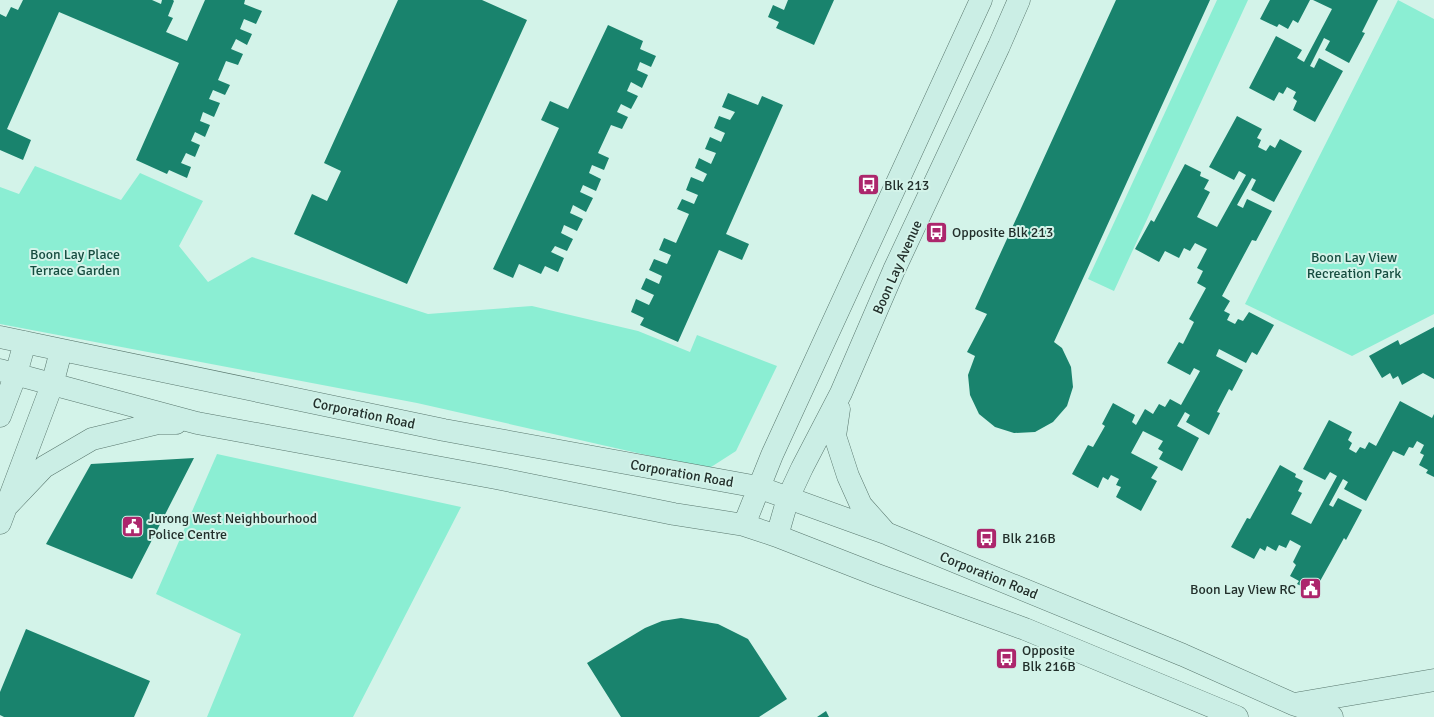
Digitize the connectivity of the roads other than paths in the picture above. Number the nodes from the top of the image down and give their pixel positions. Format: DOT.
graph roads {
  1 [pos="981,0"];
  2 [pos="1019,0"];
  3 [pos="0,337"];
  4 [pos="25,342"];
  5 [pos="61,351"];
  6 [pos="8,372"];
  7 [pos="52,384"];
  8 [pos="841,393"];
  9 [pos="0,416"];
  10 [pos="197,423"];
  11 [pos="758,487"];
  12 [pos="788,498"];
  13 [pos="3,515"];
  14 [pos="744,525"];
  15 [pos="888,534"];
  16 [pos="777,536"];
  17 [pos="1434,680"];
  18 [pos="1293,704"];
  19 [pos="1237,717"];
  20 [pos="1332,717"];
  1 -- 11 [label="main road"];
  2 -- 8 [label="main road, Boon Lay Avenue"];
  3 -- 4 [label="main road, Corporation Road"];
  4 -- 5 [label="main road, Corporation Road"];
  4 -- 6 [label="main road"];
  5 -- 7 [label="main road"];
  5 -- 11 [label="main road, Corporation Road"];
  6 -- 7 [label="main road"];
  6 -- 9 [label="main road"];
  7 -- 10 [label="main road"];
  7 -- 13 [label="main road"];
  8 -- 12 [label="main road, Boon Lay Avenue"];
  8 -- 15 [label="main road"];
  10 -- 13 [label="main road"];
  10 -- 14 [label="main road"];
  11 -- 12 [label="main road, Corporation Road"];
  11 -- 14 [label="main road"];
  12 -- 15 [label="main road, Corporation Road"];
  12 -- 16 [label="main road, Boon Lay Avenue"];
  14 -- 16 [label="main road"];
  15 -- 18 [label="main road, Corporation Road"];
  16 -- 19 [label="main road"];
  17 -- 18 [label="main road"];
  18 -- 20 [label="main road, Corporation Road"];
}
